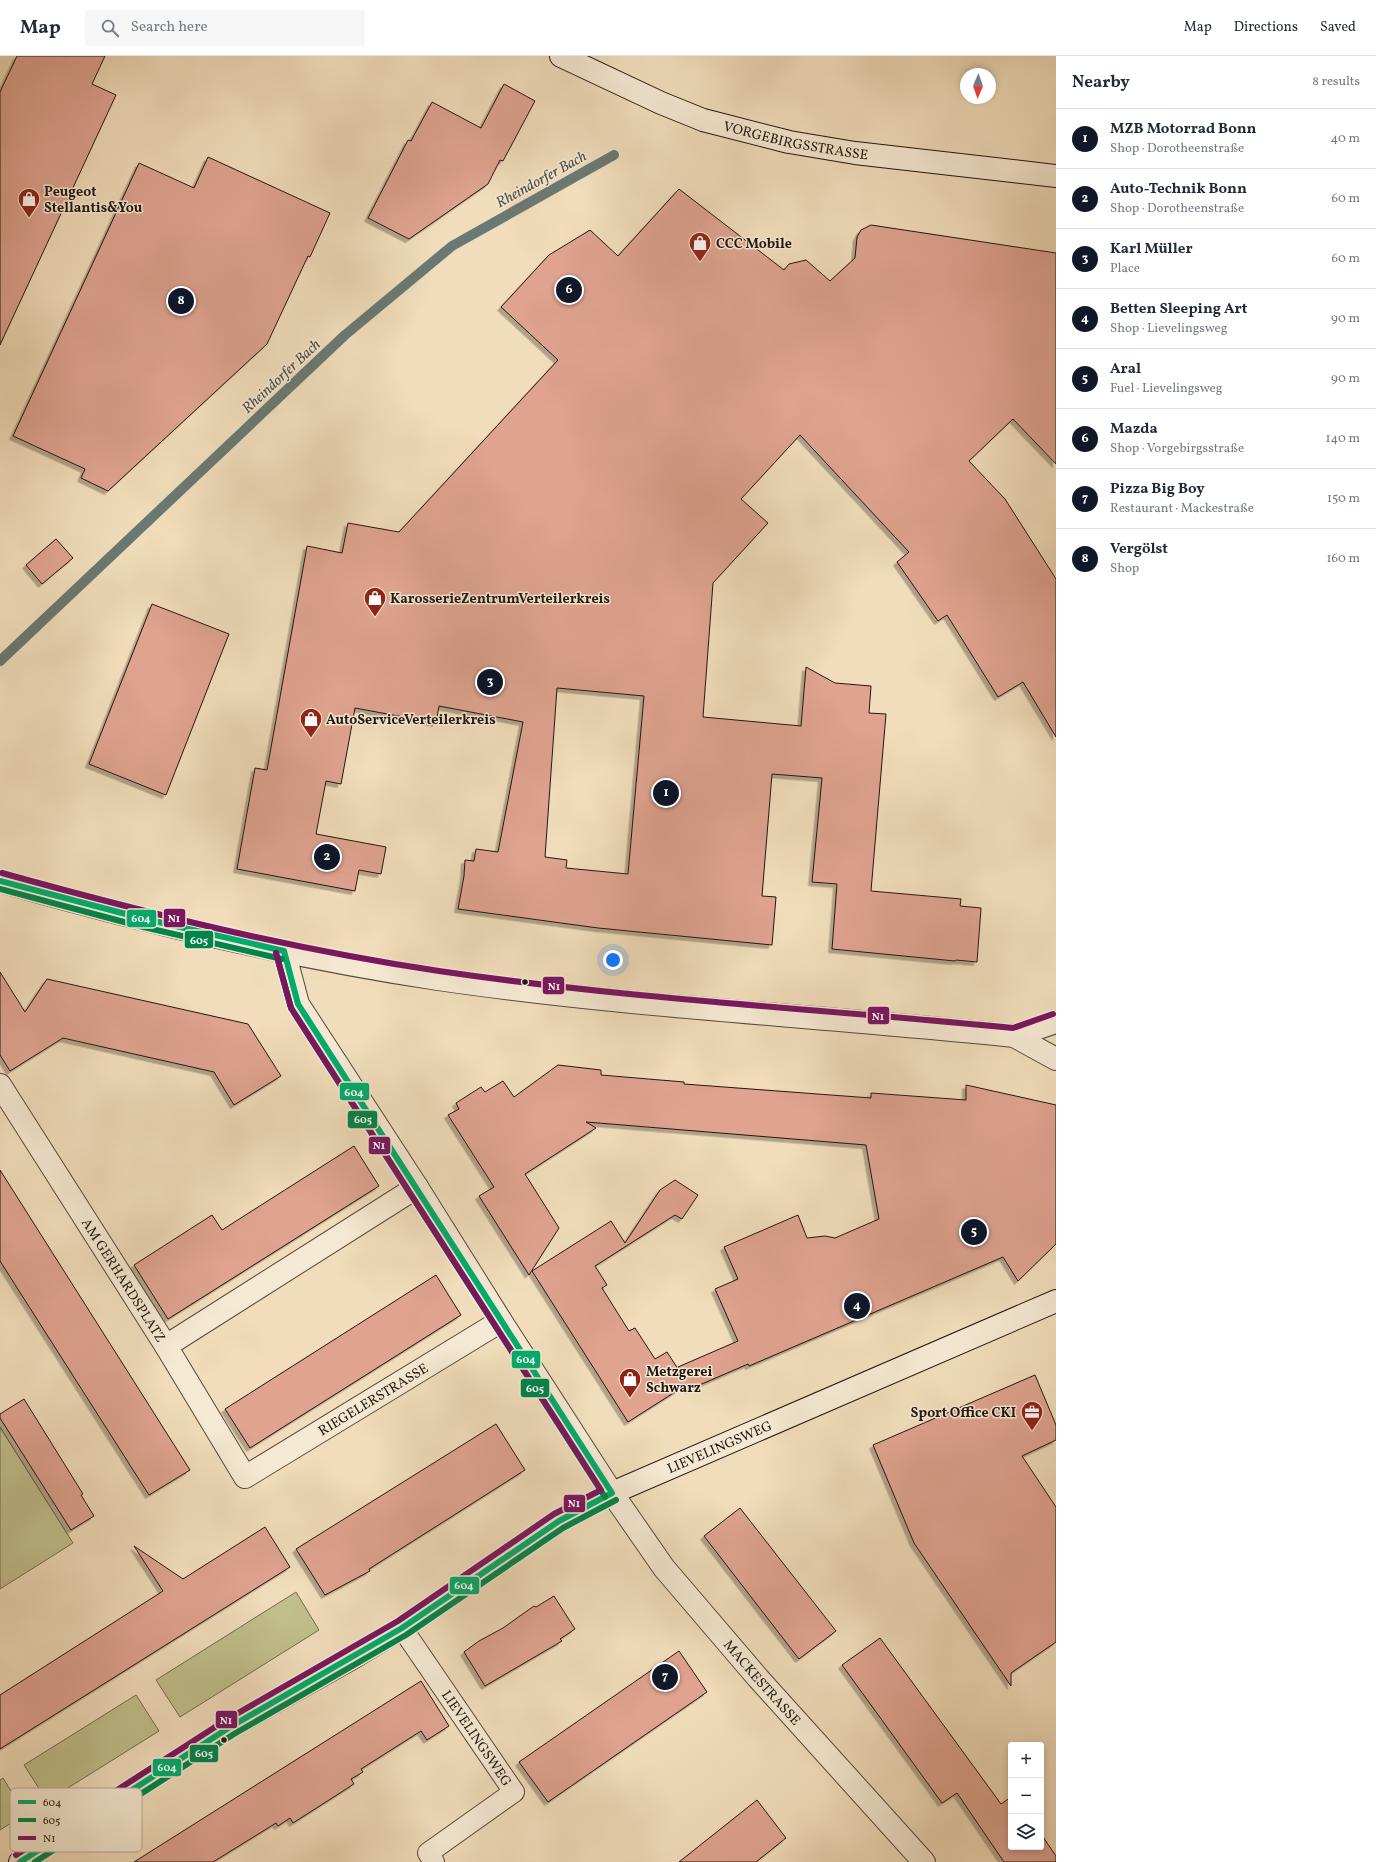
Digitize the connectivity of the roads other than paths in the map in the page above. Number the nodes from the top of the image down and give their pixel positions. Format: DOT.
graph roads {
  1 [pos="560,56"];
  2 [pos="1052,178"];
  3 [pos="0,881"];
  4 [pos="284,951"];
  5 [pos="1056,1022"];
  6 [pos="1014,1036"];
  7 [pos="1056,1059"];
  8 [pos="0,1085"];
  9 [pos="417,1187"];
  10 [pos="1056,1301"];
  11 [pos="501,1321"];
  12 [pos="166,1346"];
  13 [pos="245,1477"];
  14 [pos="612,1493"];
  15 [pos="402,1628"];
  16 [pos="135,1788"];
  17 [pos="36,1852"];
  18 [pos="20,1862"];
  19 [pos="434,1862"];
  20 [pos="924,1862"];
  1 -- 2 [label="street, VORGEBIRGSSTRASSE"];
  3 -- 4 [label="street"];
  4 -- 6 [label="street"];
  4 -- 9 [label="street"];
  5 -- 6 [label="street"];
  6 -- 7 [label="street"];
  8 -- 12 [label="street, AM GERHARDSPLATZ"];
  9 -- 11 [label="street"];
  9 -- 12 [label="street"];
  10 -- 14 [label="street, LIEVELINGSWEG"];
  11 -- 13 [label="street, RIEGELERSTRASSE"];
  11 -- 14 [label="street"];
  12 -- 13 [label="street, AM GERHARDSPLATZ"];
  14 -- 15 [label="street, LIEVELINGSWEG"];
  14 -- 20 [label="street, MACKESTRASSE"];
  15 -- 16 [label="street, LIEVELINGSWEG"];
  15 -- 19 [label="lane, LIEVELINGSWEG"];
  17 -- 18 [label="street, LIEVELINGSWEG"];
}
